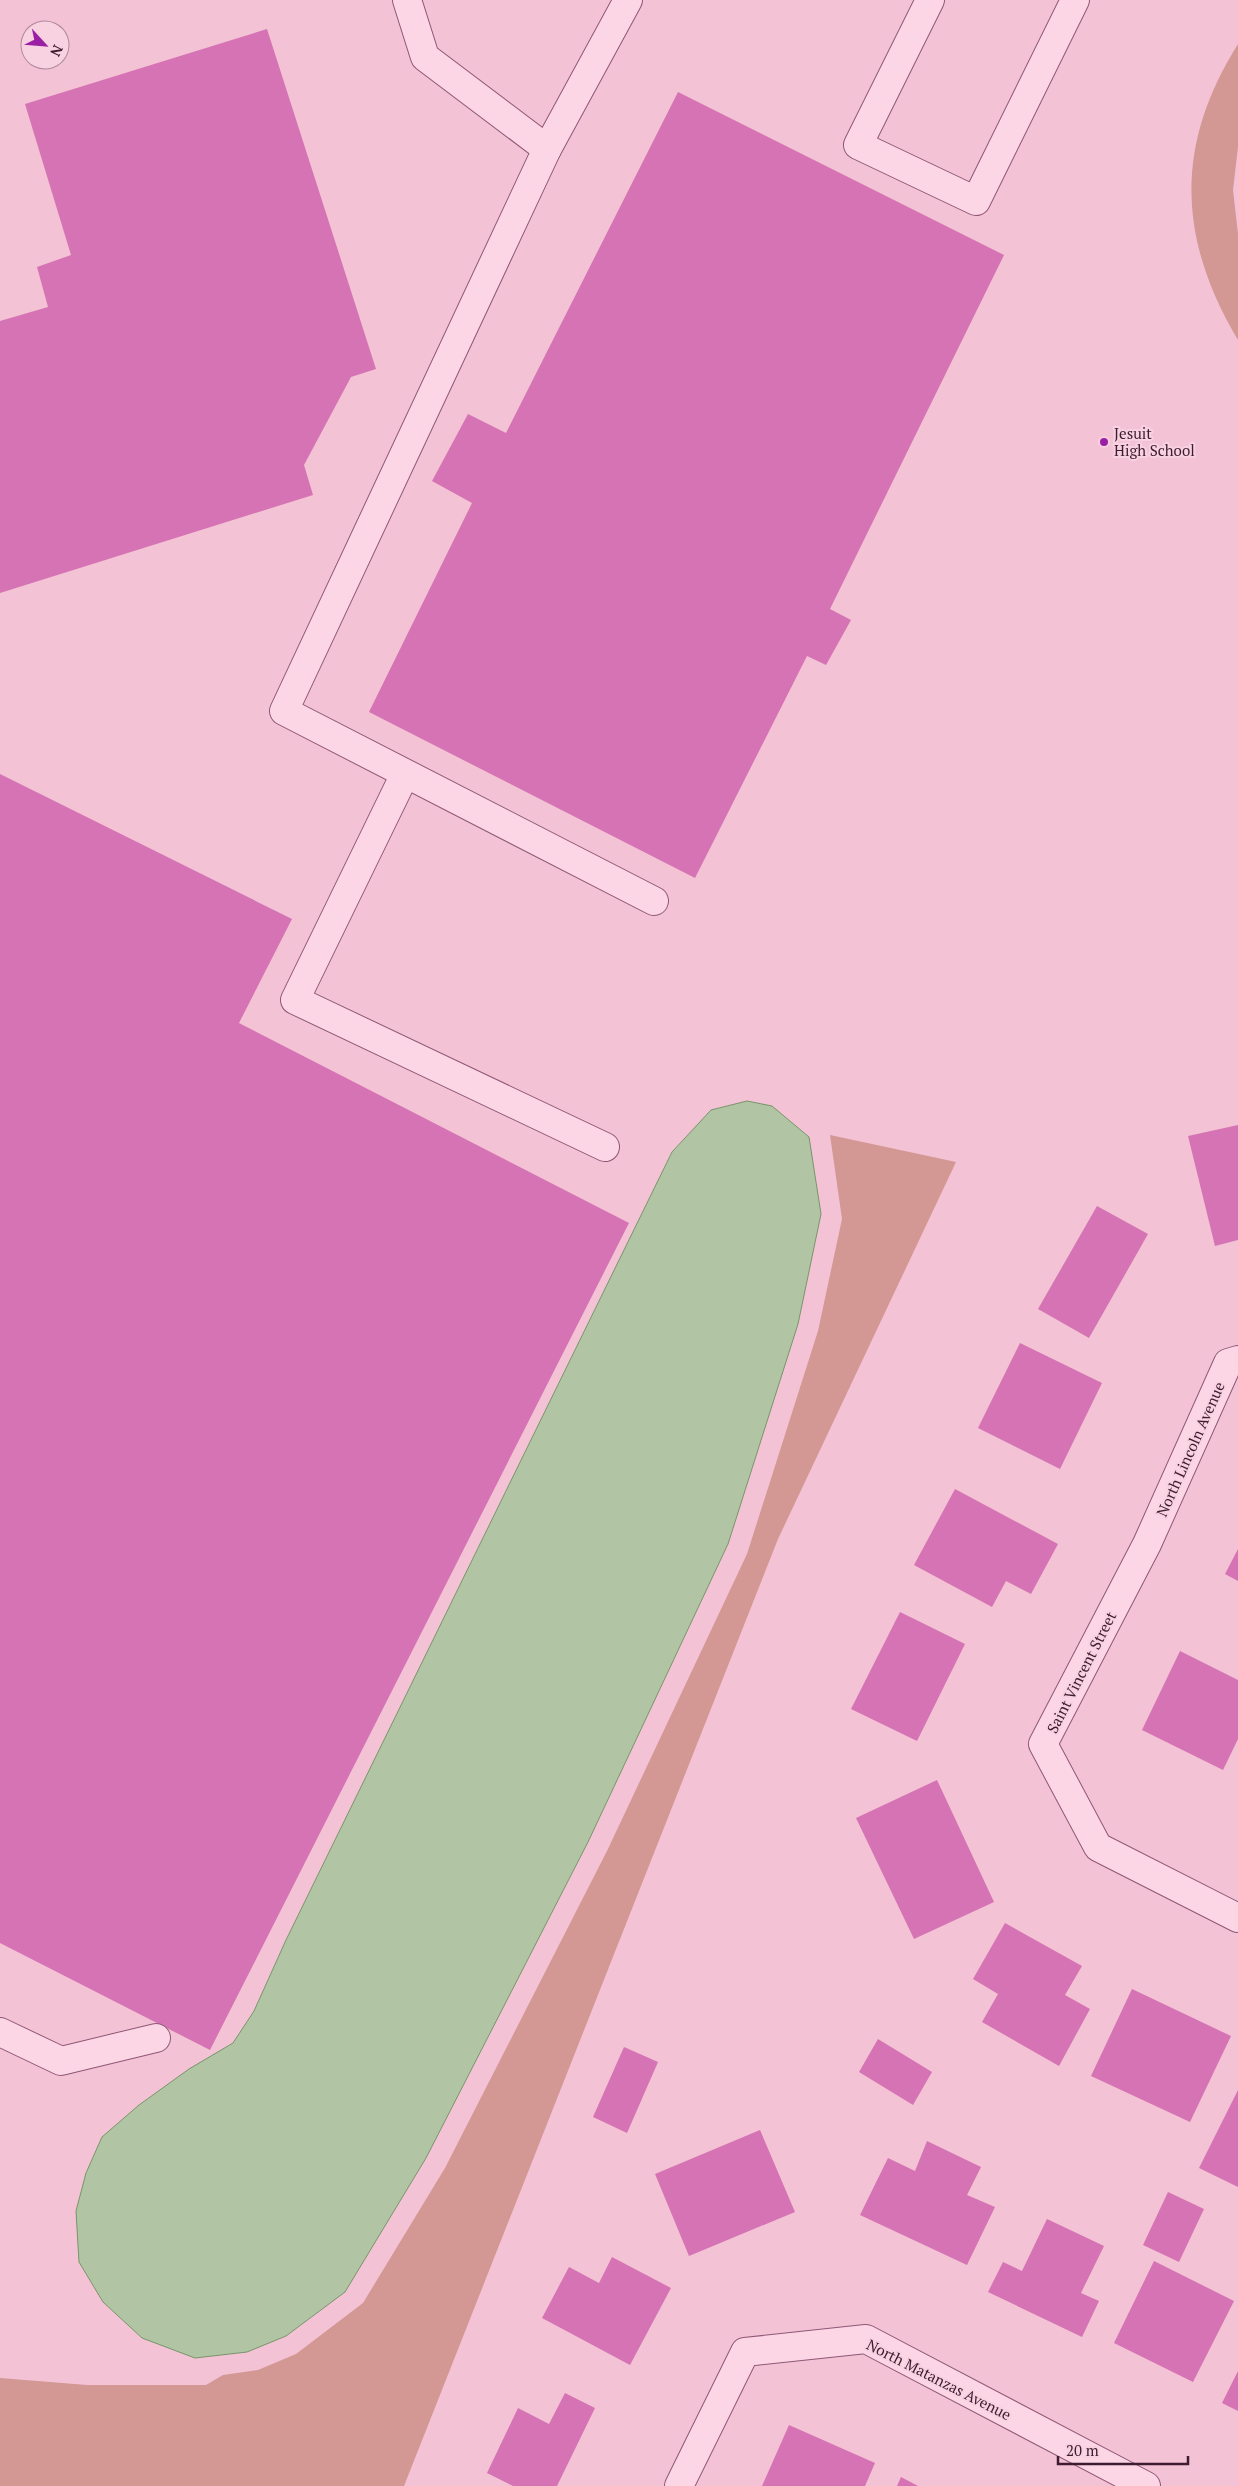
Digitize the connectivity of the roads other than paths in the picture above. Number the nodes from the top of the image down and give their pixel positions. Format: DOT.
graph roads {
  1 [pos="408,0"];
  2 [pos="628,0"];
  3 [pos="930,0"];
  4 [pos="1075,0"];
  5 [pos="547,149"];
  6 [pos="405,774"];
  7 [pos="654,901"];
  8 [pos="605,1147"];
  9 [pos="1238,1360"];
  10 [pos="1147,1544"];
  11 [pos="1238,1918"];
  12 [pos="0,2032"];
  13 [pos="156,2038"];
  14 [pos="679,2486"];
  15 [pos="1146,2486"];
  1 -- 5 [label="street"];
  2 -- 5 [label="street"];
  3 -- 4 [label="street"];
  5 -- 6 [label="street"];
  6 -- 7 [label="street"];
  6 -- 8 [label="street"];
  9 -- 10 [label="street, North Lincoln Avenue"];
  10 -- 11 [label="street, Saint Vincent Street"];
  12 -- 13 [label="street"];
  14 -- 15 [label="street, North Matanzas Avenue"];
}
